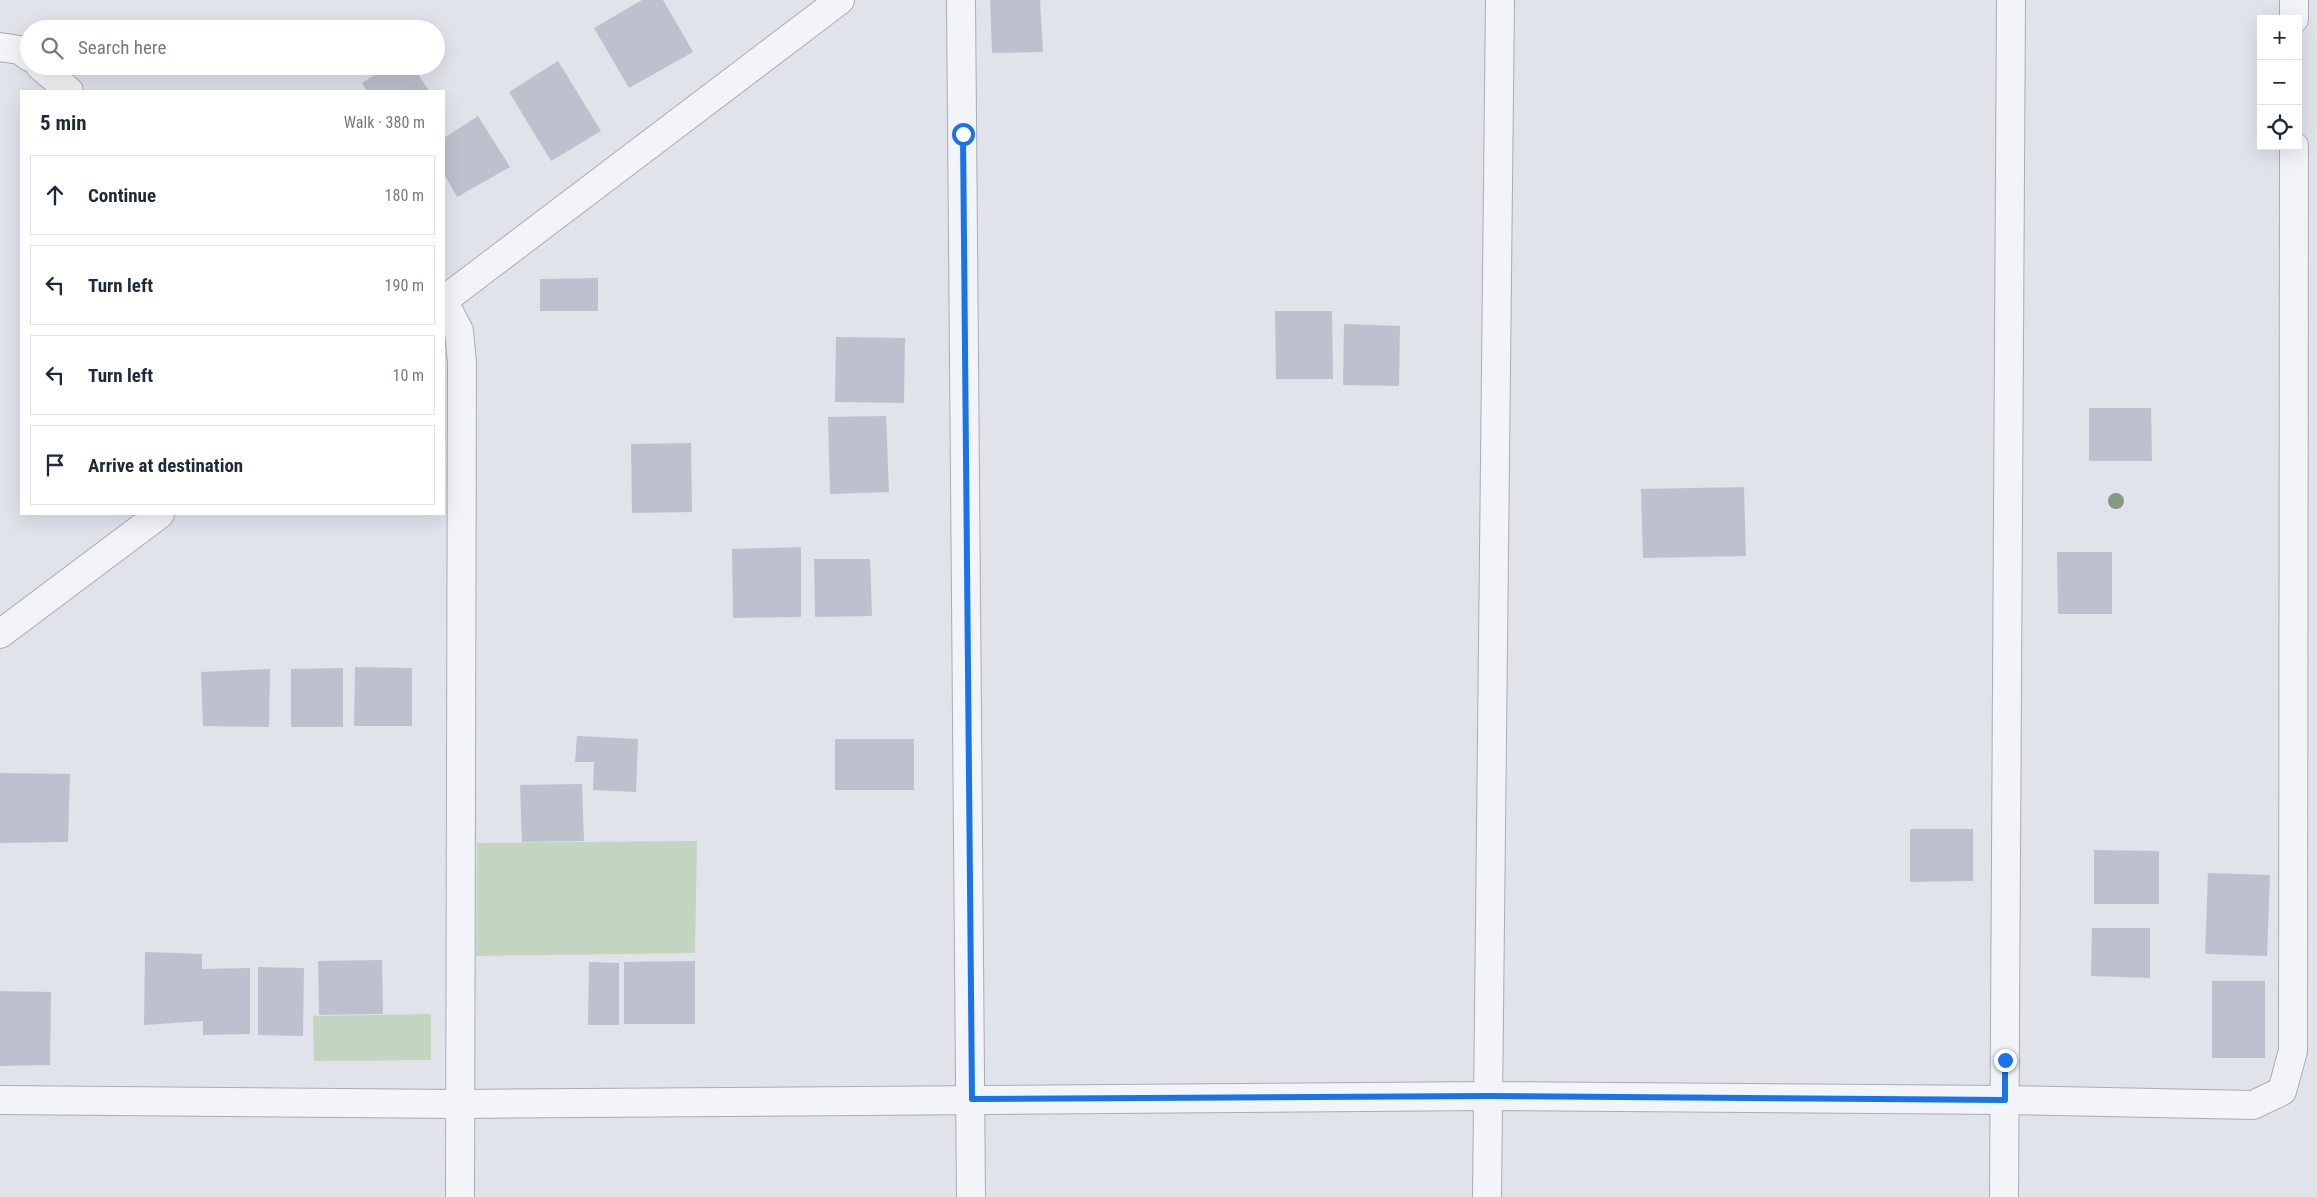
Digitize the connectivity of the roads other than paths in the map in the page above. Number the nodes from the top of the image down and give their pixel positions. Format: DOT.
graph roads {
  1 [pos="840,0"];
  2 [pos="961,0"];
  3 [pos="1500,0"];
  4 [pos="2011,0"];
  5 [pos="2294,0"];
  6 [pos="2294,15"];
  7 [pos="0,47"];
  8 [pos="20,50"];
  9 [pos="50,75"];
  10 [pos="68,90"];
  11 [pos="2294,150"];
  12 [pos="445,300"];
  13 [pos="445,303"];
  14 [pos="159,515"];
  15 [pos="0,634"];
  16 [pos="1488,1096"];
  17 [pos="972,1099"];
  18 [pos="0,1100"];
  19 [pos="2005,1100"];
  20 [pos="459,1104"];
  21 [pos="460,1197"];
  22 [pos="971,1197"];
  23 [pos="1487,1197"];
  24 [pos="2004,1197"];
  1 -- 12 [label="street"];
  2 -- 17 [label="street"];
  3 -- 16 [label="street"];
  4 -- 19 [label="street"];
  5 -- 6 [label="street"];
  7 -- 8 [label="street"];
  9 -- 10 [label="street"];
  11 -- 19 [label="street"];
  13 -- 20 [label="street"];
  14 -- 15 [label="street"];
  16 -- 17 [label="street"];
  16 -- 19 [label="street"];
  16 -- 23 [label="street"];
  17 -- 20 [label="street"];
  17 -- 22 [label="street"];
  18 -- 20 [label="street"];
  19 -- 24 [label="street"];
  20 -- 21 [label="street"];
}
